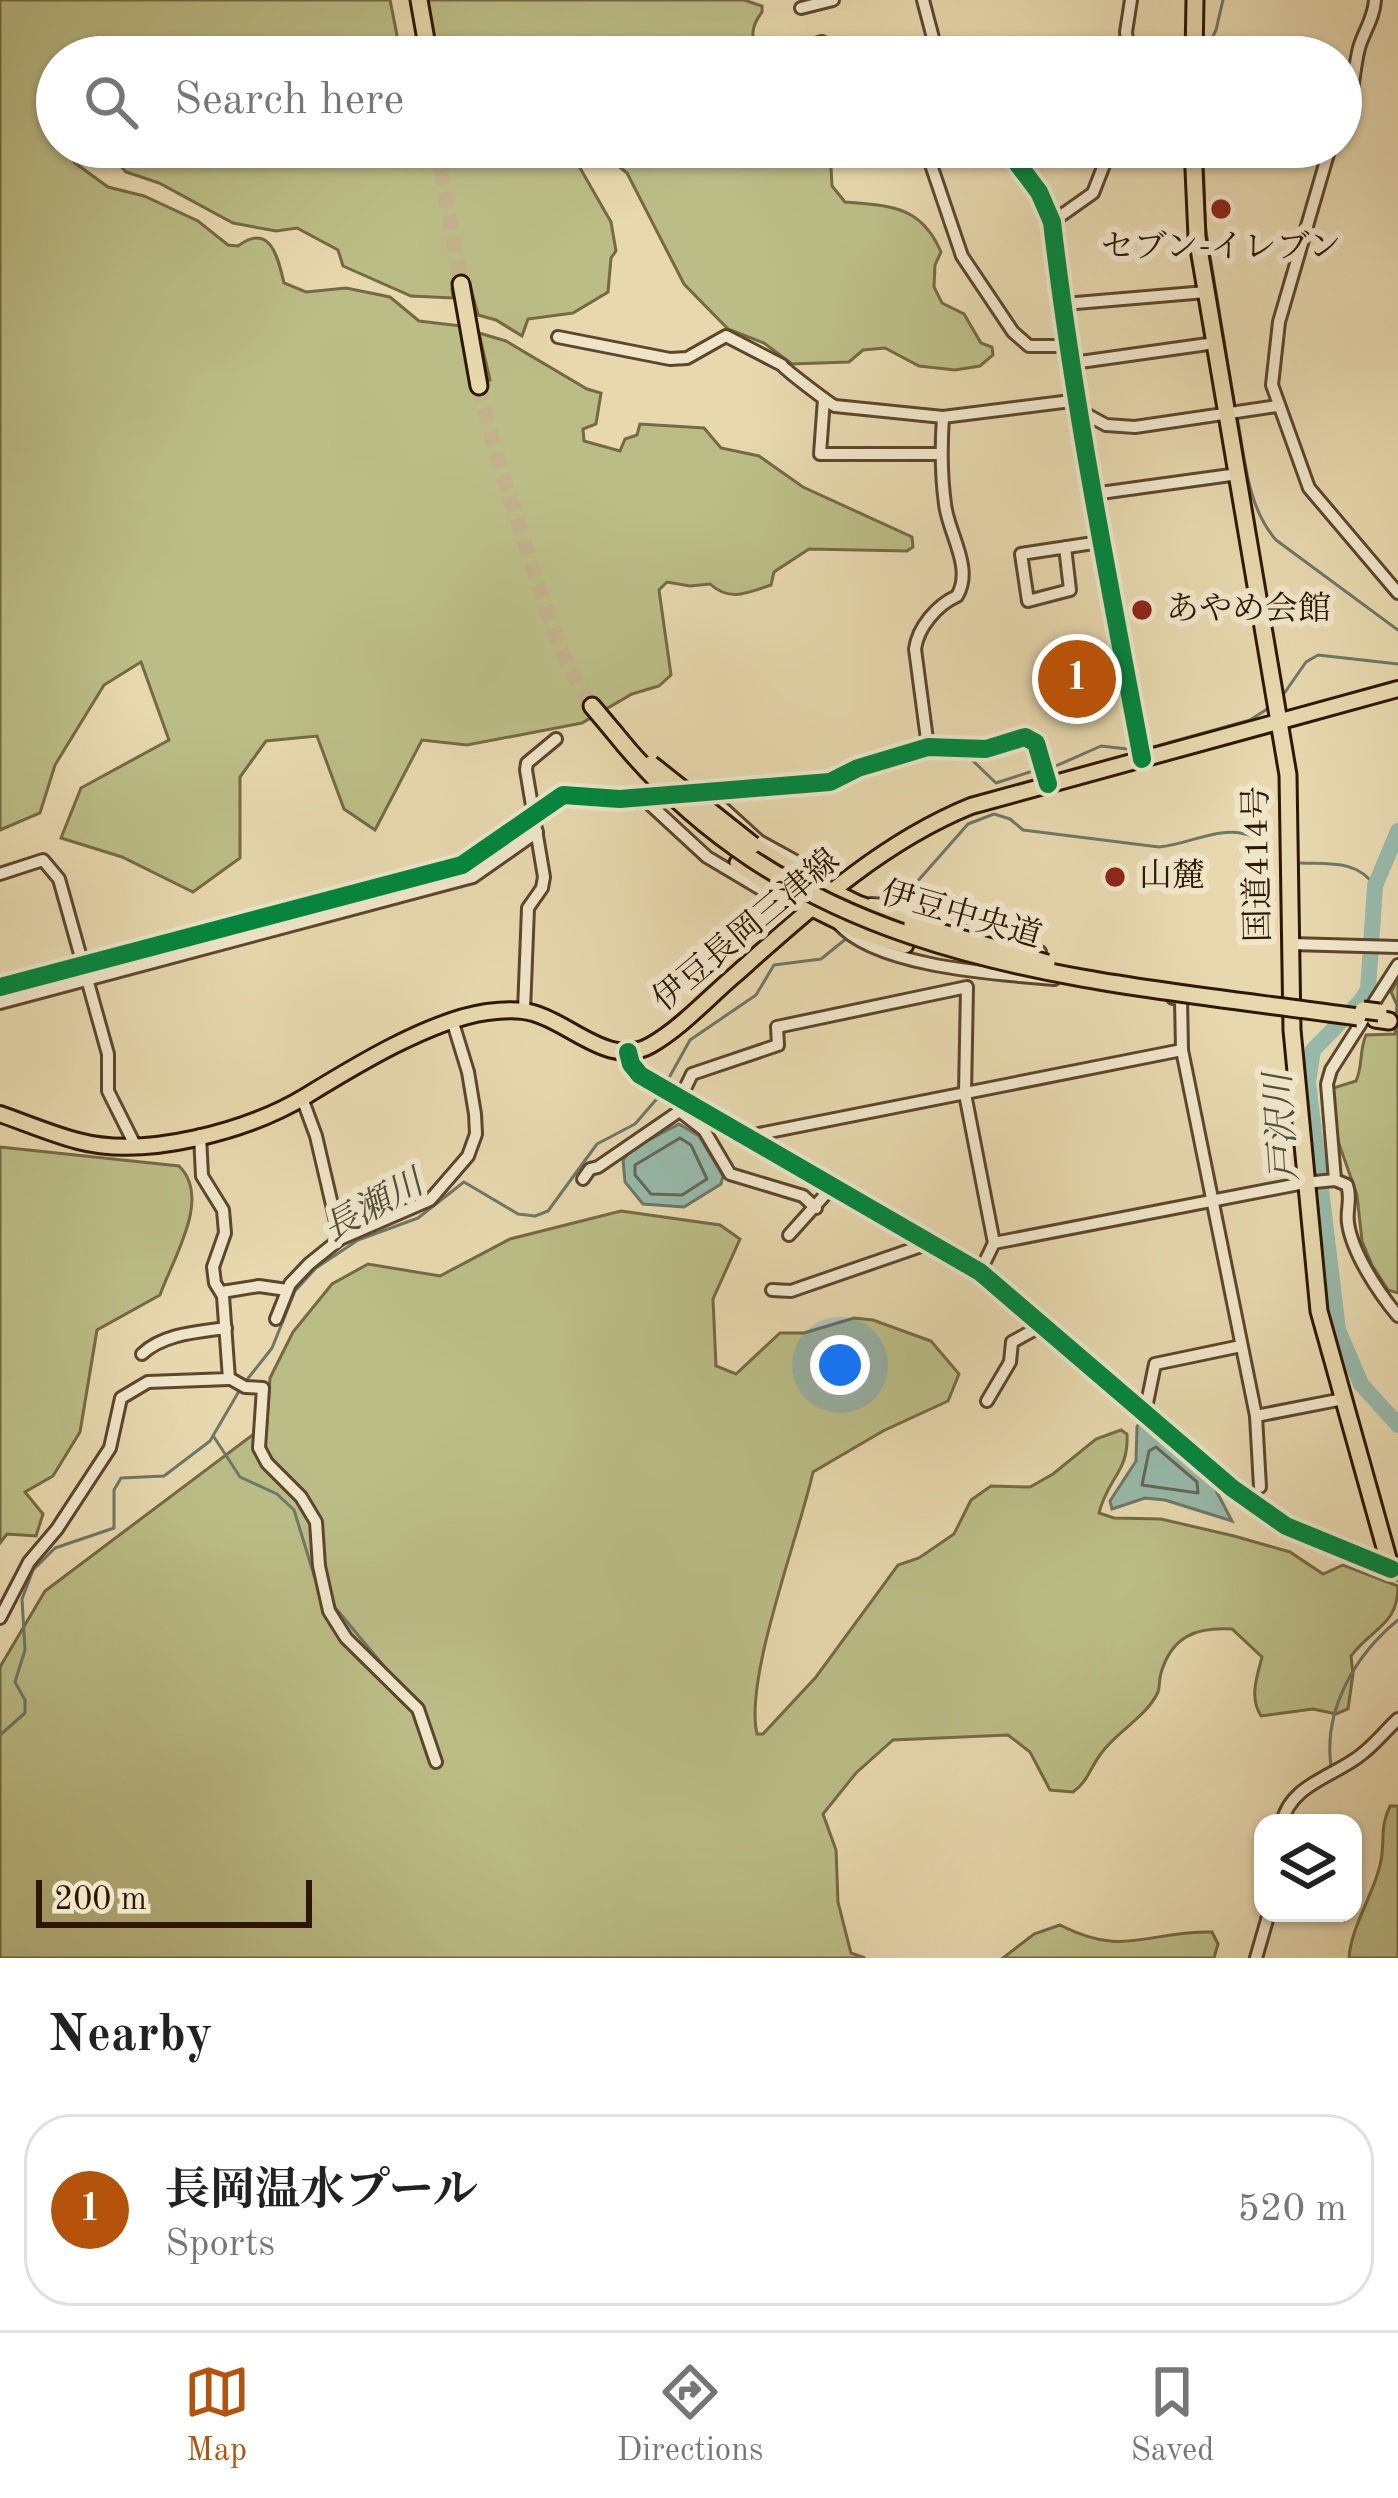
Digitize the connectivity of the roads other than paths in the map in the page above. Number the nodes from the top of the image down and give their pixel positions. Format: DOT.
graph roads {
  1 [pos="415,0"];
  2 [pos="833,0"];
  3 [pos="923,0"];
  4 [pos="1131,0"];
  5 [pos="1195,0"];
  6 [pos="1375,0"];
  7 [pos="801,8"];
  8 [pos="421,36"];
  9 [pos="933,36"];
  10 [pos="1126,36"];
  11 [pos="1194,36"];
  12 [pos="1362,43"];
  13 [pos="933,168"];
  14 [pos="1022,168"];
  15 [pos="1103,168"];
  16 [pos="1193,168"];
  17 [pos="1324,168"];
  18 [pos="1052,222"];
  19 [pos="463,284"];
  20 [pos="1206,292"];
  21 [pos="1064,304"];
  22 [pos="558,337"];
  23 [pos="1215,343"];
  24 [pos="1070,346"];
  25 [pos="1073,363"];
  26 [pos="482,385"];
  27 [pos="824,399"];
  28 [pos="1080,406"];
  29 [pos="1277,406"];
  30 [pos="1233,413"];
  31 [pos="943,417"];
  32 [pos="941,454"];
  33 [pos="1238,474"];
  34 [pos="1093,494"];
  35 [pos="1100,542"];
  36 [pos="1065,548"];
  37 [pos="1398,593"];
  38 [pos="1398,689"];
  39 [pos="594,705"];
  40 [pos="1280,720"];
  41 [pos="617,734"];
  42 [pos="556,739"];
  43 [pos="928,747"];
  44 [pos="640,754"];
  45 [pos="1142,759"];
  46 [pos="1048,784"];
  47 [pos="703,790"];
  48 [pos="641,795"];
  49 [pos="535,823"];
  50 [pos="0,874"];
  51 [pos="806,878"];
  52 [pos="834,892"];
  53 [pos="783,893"];
  54 [pos="862,905"];
  55 [pos="812,908"];
  56 [pos="836,921"];
  57 [pos="856,930"];
  58 [pos="964,930"];
  59 [pos="1291,944"];
  60 [pos="1398,947"];
  61 [pos="1040,952"];
  62 [pos="1398,965"];
  63 [pos="1050,969"];
  64 [pos="966,972"];
  65 [pos="86,973"];
  66 [pos="0,987"];
  67 [pos="967,987"];
  68 [pos="0,1003"];
  69 [pos="524,1011"];
  70 [pos="1371,1015"];
  71 [pos="453,1023"];
  72 [pos="1182,1050"];
  73 [pos="628,1052"];
  74 [pos="965,1094"];
  75 [pos="302,1098"];
  76 [pos="679,1100"];
  77 [pos="0,1114"];
  78 [pos="200,1135"];
  79 [pos="748,1136"];
  80 [pos="135,1145"];
  81 [pos="583,1179"];
  82 [pos="1331,1180"];
  83 [pos="1307,1182"];
  84 [pos="833,1186"];
  85 [pos="1214,1200"];
  86 [pos="815,1208"];
  87 [pos="789,1235"];
  88 [pos="340,1239"];
  89 [pos="930,1243"];
  90 [pos="994,1243"];
  91 [pos="980,1272"];
  92 [pos="287,1290"];
  93 [pos="772,1290"];
  94 [pos="222,1292"];
  95 [pos="1398,1316"];
  96 [pos="277,1319"];
  97 [pos="1041,1325"];
  98 [pos="226,1328"];
  99 [pos="1241,1346"];
  100 [pos="142,1354"];
  101 [pos="238,1382"];
  102 [pos="1343,1399"];
  103 [pos="987,1402"];
  104 [pos="1145,1413"];
  105 [pos="1256,1416"];
  106 [pos="1260,1487"];
  107 [pos="1395,1570"];
  108 [pos="0,1618"];
  109 [pos="1398,1719"];
  110 [pos="436,1762"];
  111 [pos="1286,1814"];
  112 [pos="1266,1922"];
  113 [pos="1256,1958"];
  1 -- 8 [label="highway"];
  2 -- 7 [label="street"];
  3 -- 9 [label="street"];
  4 -- 10 [label="street"];
  5 -- 11 [label="highway"];
  6 -- 12 [label="street"];
  13 -- 24 [label="street"];
  14 -- 18 [label="street"];
  15 -- 18 [label="street"];
  16 -- 20 [label="highway, 国道414号"];
  17 -- 29 [label="street"];
  18 -- 21 [label="street"];
  19 -- 26 [label="highway"];
  20 -- 21 [label="street"];
  20 -- 23 [label="highway, 国道414号"];
  21 -- 24 [label="street"];
  22 -- 27 [label="street"];
  23 -- 25 [label="street"];
  23 -- 30 [label="highway, 国道414号"];
  24 -- 25 [label="street"];
  25 -- 28 [label="street"];
  27 -- 31 [label="street"];
  27 -- 32 [label="street"];
  28 -- 30 [label="street"];
  28 -- 31 [label="street"];
  28 -- 34 [label="street"];
  29 -- 30 [label="street"];
  29 -- 37 [label="street"];
  30 -- 33 [label="highway, 国道414号"];
  31 -- 32 [label="street"];
  32 -- 43 [label="street"];
  33 -- 34 [label="street"];
  33 -- 40 [label="highway, 国道414号"];
  34 -- 35 [label="street"];
  35 -- 36 [label="street"];
  35 -- 45 [label="street"];
  36 -- 36 [label="street"];
  38 -- 40 [label="main road, 伊豆長岡三津線"];
  39 -- 41 [label="highway, 伊豆中央道"];
  40 -- 45 [label="main road, 伊豆長岡三津線"];
  40 -- 59 [label="highway, 国道414号"];
  41 -- 44 [label="highway, 伊豆中央道, bridge"];
  41 -- 53 [label="highway, bridge"];
  41 -- 63 [label="highway, 伊豆中央道, bridge"];
  42 -- 49 [label="street"];
  43 -- 46 [label="street"];
  43 -- 47 [label="street"];
  44 -- 51 [label="highway, bridge"];
  44 -- 63 [label="highway, 伊豆中央道, bridge"];
  45 -- 46 [label="main road, 伊豆長岡三津線"];
  46 -- 52 [label="main road, 伊豆長岡三津線"];
  47 -- 48 [label="street"];
  47 -- 51 [label="street"];
  48 -- 49 [label="street"];
  48 -- 53 [label="street"];
  49 -- 65 [label="street"];
  49 -- 65 [label="street"];
  49 -- 69 [label="street"];
  50 -- 65 [label="street"];
  51 -- 52 [label="main road"];
  52 -- 54 [label="main road"];
  52 -- 55 [label="main road, 伊豆長岡三津線"];
  53 -- 55 [label="main road"];
  54 -- 58 [label="street"];
  54 -- 63 [label="highway, bridge"];
  55 -- 56 [label="main road"];
  55 -- 73 [label="main road, 伊豆長岡三津線"];
  56 -- 57 [label="main road"];
  56 -- 64 [label="street"];
  57 -- 63 [label="highway, bridge"];
  58 -- 61 [label="street"];
  58 -- 64 [label="street"];
  59 -- 60 [label="street"];
  59 -- 83 [label="highway, 国道414号"];
  62 -- 82 [label="street"];
  63 -- 70 [label="highway, 伊豆中央道, bridge"];
  64 -- 67 [label="street"];
  64 -- 72 [label="street"];
  65 -- 66 [label="street"];
  65 -- 68 [label="street"];
  65 -- 80 [label="street"];
  67 -- 74 [label="street"];
  67 -- 76 [label="street"];
  69 -- 71 [label="main road"];
  69 -- 73 [label="main road"];
  71 -- 75 [label="main road"];
  71 -- 88 [label="street"];
  72 -- 74 [label="street"];
  72 -- 85 [label="street"];
  73 -- 76 [label="street"];
  74 -- 79 [label="street"];
  74 -- 90 [label="street"];
  75 -- 78 [label="main road"];
  75 -- 88 [label="street"];
  76 -- 79 [label="street"];
  76 -- 81 [label="street"];
  76 -- 86 [label="street"];
  77 -- 80 [label="main road"];
  78 -- 80 [label="main road"];
  78 -- 94 [label="street"];
  79 -- 84 [label="street"];
  82 -- 83 [label="street"];
  82 -- 95 [label="street"];
  83 -- 85 [label="street"];
  83 -- 102 [label="highway, 国道414号"];
  84 -- 86 [label="street"];
  84 -- 89 [label="street"];
  85 -- 90 [label="street"];
  85 -- 99 [label="street"];
  86 -- 87 [label="street"];
  88 -- 92 [label="street"];
  89 -- 91 [label="street"];
  89 -- 93 [label="street"];
  90 -- 91 [label="street"];
  91 -- 97 [label="street"];
  92 -- 94 [label="street"];
  92 -- 96 [label="street"];
  94 -- 98 [label="street"];
  97 -- 103 [label="street"];
  97 -- 104 [label="street"];
  98 -- 100 [label="street"];
  98 -- 101 [label="street"];
  99 -- 104 [label="street"];
  99 -- 105 [label="street"];
  101 -- 108 [label="street"];
  101 -- 110 [label="street"];
  102 -- 105 [label="street"];
  102 -- 107 [label="highway, 国道414号"];
  104 -- 107 [label="street"];
  105 -- 106 [label="street"];
  109 -- 111 [label="street"];
  112 -- 113 [label="street"];
}
